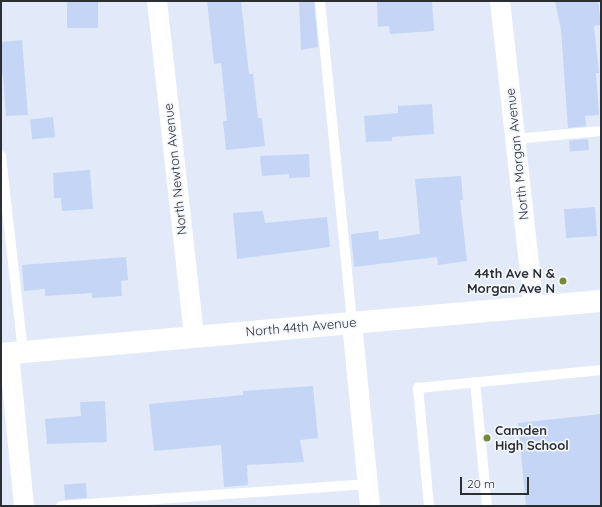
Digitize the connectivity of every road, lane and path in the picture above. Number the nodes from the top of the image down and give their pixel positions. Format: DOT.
graph roads {
  1 [pos="157,1"];
  2 [pos="320,1"];
  3 [pos="500,1"];
  4 [pos="601,131"];
  5 [pos="515,139"];
  6 [pos="1,156"];
  7 [pos="601,301"];
  8 [pos="534,307"];
  9 [pos="352,323"];
  10 [pos="194,337"];
  11 [pos="11,353"];
  12 [pos="601,370"];
  13 [pos="475,382"];
  14 [pos="368,484"];
  15 [pos="190,502"];
  16 [pos="24,506"];
  17 [pos="60,506"];
  18 [pos="370,506"];
  19 [pos="429,506"];
  20 [pos="487,506"];
  1 -- 10 [label="street, North Newton Avenue"];
  2 -- 9 [label="lane"];
  3 -- 5 [label="street, North Morgan Avenue"];
  4 -- 5 [label="lane"];
  5 -- 8 [label="street, North Morgan Avenue"];
  6 -- 11 [label="lane"];
  7 -- 8 [label="street, North 44th Avenue"];
  8 -- 9 [label="street, North 44th Avenue"];
  9 -- 10 [label="street, North 44th Avenue"];
  9 -- 14 [label="street"];
  10 -- 11 [label="street, North 44th Avenue"];
  11 -- 16 [label="street"];
  12 -- 13 [label="lane"];
  13 -- 19 [label="lane"];
  13 -- 20 [label="lane"];
  14 -- 15 [label="lane"];
  14 -- 18 [label="street"];
  15 -- 17 [label="lane"];
}
